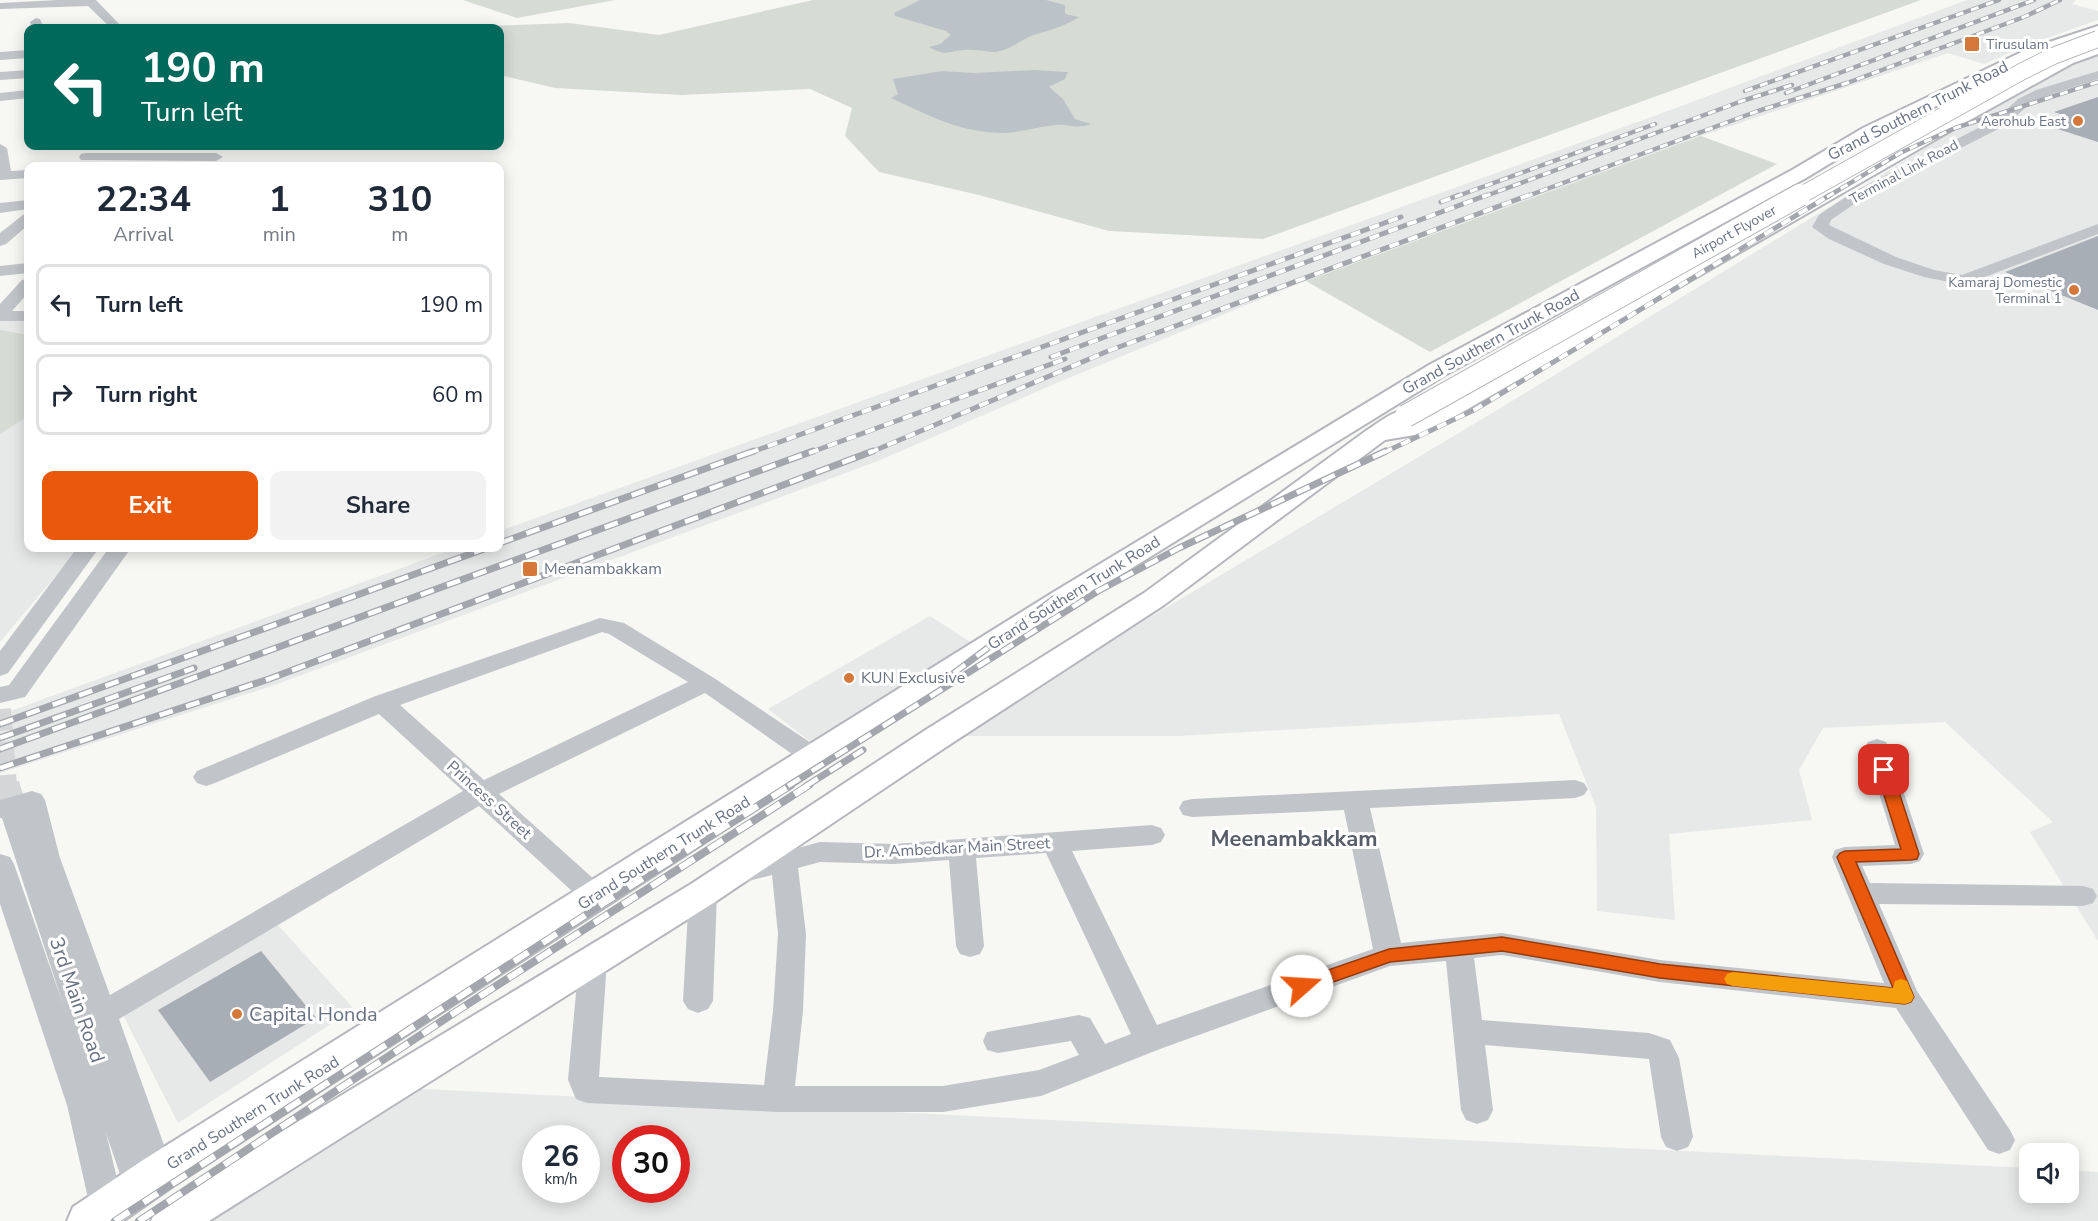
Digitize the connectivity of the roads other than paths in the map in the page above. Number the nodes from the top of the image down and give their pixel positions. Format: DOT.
graph roads {
  1 [pos="90,1"];
  2 [pos="0,6"];
  3 [pos="113,24"];
  4 [pos="2098,31"];
  5 [pos="2098,39"];
  6 [pos="24,42"];
  7 [pos="0,44"];
  8 [pos="2098,48"];
  9 [pos="24,54"];
  10 [pos="0,56"];
  11 [pos="24,74"];
  12 [pos="2098,75"];
  13 [pos="0,76"];
  14 [pos="24,94"];
  15 [pos="0,97"];
  16 [pos="1916,111"];
  17 [pos="1959,118"];
  18 [pos="2003,121"];
  19 [pos="1987,128"];
  20 [pos="0,150"];
  21 [pos="82,156"];
  22 [pos="216,156"];
  23 [pos="24,174"];
  24 [pos="2,176"];
  25 [pos="1885,182"];
  26 [pos="24,205"];
  27 [pos="0,208"];
  28 [pos="24,221"];
  29 [pos="2098,223"];
  30 [pos="2098,229"];
  31 [pos="24,234"];
  32 [pos="5,238"];
  33 [pos="24,268"];
  34 [pos="0,271"];
  35 [pos="24,293"];
  36 [pos="0,315"];
  37 [pos="24,316"];
  38 [pos="1376,435"];
  39 [pos="85,552"];
  40 [pos="104,552"];
  41 [pos="117,552"];
  42 [pos="1,683"];
  43 [pos="706,683"];
  44 [pos="382,703"];
  45 [pos="1877,748"];
  46 [pos="814,757"];
  47 [pos="206,777"];
  48 [pos="1575,789"];
  49 [pos="482,792"];
  50 [pos="1355,799"];
  51 [pos="1192,808"];
  52 [pos="7,812"];
  53 [pos="1152,836"];
  54 [pos="1055,843"];
  55 [pos="962,849"];
  56 [pos="784,861"];
  57 [pos="0,864"];
  58 [pos="729,875"];
  59 [pos="703,893"];
  60 [pos="1861,893"];
  61 [pos="595,896"];
  62 [pos="2083,896"];
  63 [pos="970,946"];
  64 [pos="1459,948"];
  65 [pos="1389,955"];
  66 [pos="593,961"];
  67 [pos="1905,997"];
  68 [pos="698,1001"];
  69 [pos="102,1014"];
  70 [pos="1468,1030"];
  71 [pos="1149,1040"];
  72 [pos="998,1041"];
  73 [pos="1098,1061"];
  74 [pos="778,1099"];
  75 [pos="1477,1110"];
  76 [pos="1677,1137"];
  77 [pos="1999,1140"];
  78 [pos="148,1179"];
  79 [pos="98,1214"];
  80 [pos="172,1221"];
  1 -- 2 [label="street"];
  1 -- 3 [label="street"];
  4 -- 16 [label="main road, Grand Southern Trunk Road"];
  5 -- 38 [label="main road, Airport Flyover, bridge"];
  6 -- 7 [label="street"];
  8 -- 17 [label="main road"];
  9 -- 10 [label="street"];
  11 -- 13 [label="street"];
  12 -- 18 [label="street, Terminal Link Road"];
  14 -- 15 [label="street"];
  16 -- 17 [label="street"];
  16 -- 46 [label="main road, Grand Southern Trunk Road"];
  17 -- 18 [label="street"];
  17 -- 19 [label="street"];
  17 -- 38 [label="main road"];
  18 -- 19 [label="street, Terminal Link Road"];
  19 -- 25 [label="street, Terminal Link Road"];
  20 -- 24 [label="street"];
  21 -- 22 [label="street"];
  23 -- 24 [label="street"];
  25 -- 29 [label="street"];
  25 -- 30 [label="street, Terminal Link Road"];
  26 -- 27 [label="street"];
  28 -- 32 [label="street"];
  31 -- 32 [label="street"];
  33 -- 34 [label="street"];
  35 -- 36 [label="street"];
  36 -- 37 [label="street"];
  38 -- 58 [label="main road"];
  39 -- 42 [label="street"];
  40 -- 42 [label="street"];
  41 -- 42 [label="street"];
  43 -- 44 [label="street"];
  43 -- 46 [label="street"];
  43 -- 49 [label="street"];
  44 -- 47 [label="street"];
  44 -- 49 [label="street, Princess Street"];
  45 -- 60 [label="street"];
  46 -- 61 [label="main road, Grand Southern Trunk Road"];
  48 -- 50 [label="street"];
  49 -- 61 [label="street, Princess Street"];
  49 -- 69 [label="street"];
  50 -- 51 [label="street"];
  50 -- 65 [label="street"];
  52 -- 69 [label="street"];
  52 -- 78 [label="street, 3rd Main Road"];
  53 -- 54 [label="street, Dr. Ambedkar Main Street"];
  54 -- 55 [label="street, Dr. Ambedkar Main Street"];
  54 -- 71 [label="street"];
  55 -- 56 [label="street, Dr. Ambedkar Main Street"];
  55 -- 63 [label="street"];
  56 -- 58 [label="street, Dr. Ambedkar Main Street"];
  56 -- 74 [label="street"];
  57 -- 79 [label="street"];
  58 -- 59 [label="main road"];
  59 -- 66 [label="main road"];
  59 -- 68 [label="street"];
  60 -- 62 [label="street"];
  60 -- 67 [label="street"];
  61 -- 78 [label="main road, Grand Southern Trunk Road"];
  64 -- 65 [label="street"];
  64 -- 67 [label="street"];
  64 -- 70 [label="street"];
  65 -- 71 [label="street"];
  66 -- 74 [label="street"];
  66 -- 80 [label="main road"];
  67 -- 77 [label="street"];
  69 -- 78 [label="street"];
  70 -- 75 [label="street"];
  70 -- 76 [label="street"];
  71 -- 73 [label="street"];
  72 -- 73 [label="street"];
  73 -- 74 [label="street"];
  78 -- 79 [label="main road, Grand Southern Trunk Road"];
}
